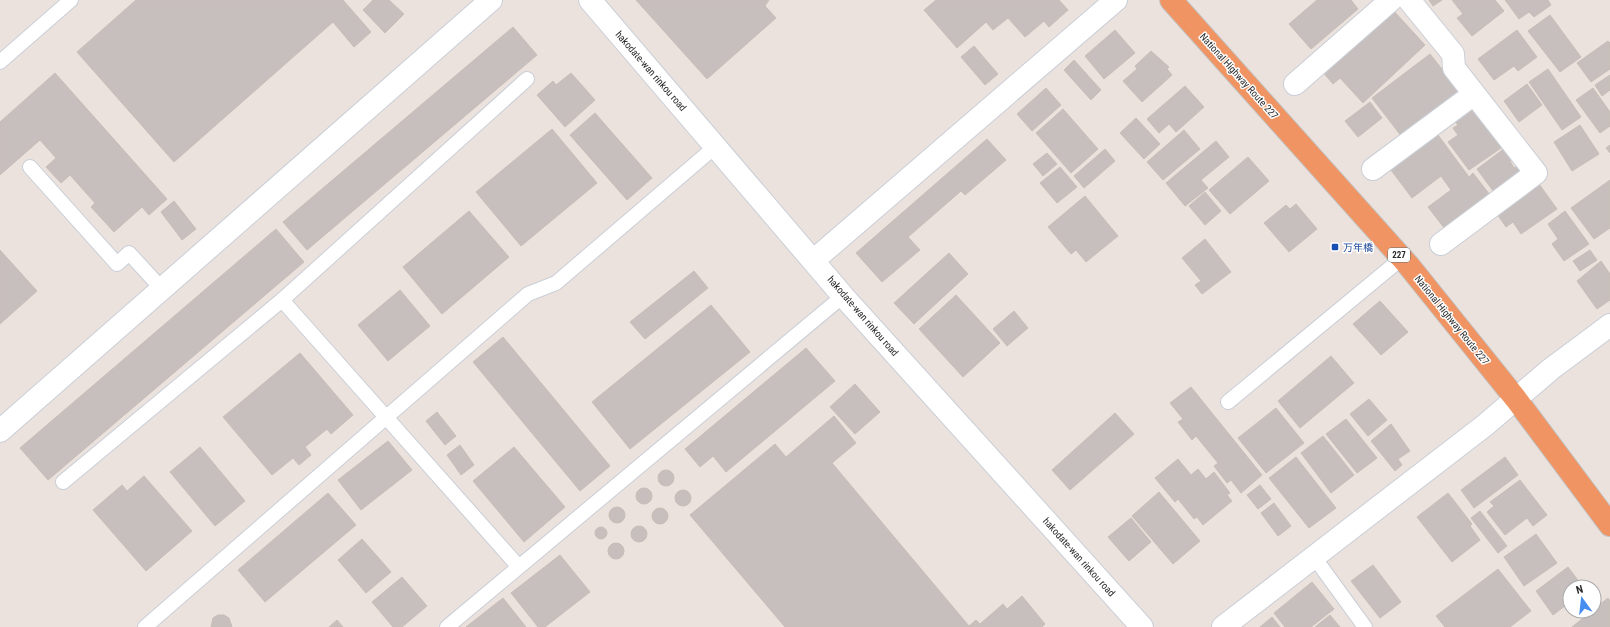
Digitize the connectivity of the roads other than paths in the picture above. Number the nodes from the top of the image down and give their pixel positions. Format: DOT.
graph roads {
  1 [pos="71,0"];
  2 [pos="491,0"];
  3 [pos="590,0"];
  4 [pos="1116,0"];
  5 [pos="1170,0"];
  6 [pos="1390,0"];
  7 [pos="1409,0"];
  8 [pos="0,62"];
  9 [pos="527,79"];
  10 [pos="1296,84"];
  11 [pos="1474,94"];
  12 [pos="716,146"];
  13 [pos="30,167"];
  14 [pos="1373,169"];
  15 [pos="1441,244"];
  16 [pos="1402,258"];
  17 [pos="814,260"];
  18 [pos="162,289"];
  19 [pos="843,296"];
  20 [pos="282,300"];
  21 [pos="1610,324"];
  22 [pos="1516,399"];
  23 [pos="1228,402"];
  24 [pos="387,417"];
  25 [pos="0,431"];
  26 [pos="63,482"];
  27 [pos="1610,525"];
  28 [pos="1314,557"];
  29 [pos="519,566"];
  30 [pos="145,627"];
  31 [pos="447,627"];
  32 [pos="1142,627"];
  33 [pos="1222,627"];
  34 [pos="1365,627"];
  1 -- 8 [label="lane"];
  2 -- 18 [label="street"];
  3 -- 12 [label="street, hakodate-wan rinkou road"];
  4 -- 17 [label="street"];
  5 -- 16 [label="highway, National Highway Route 227 / 227"];
  6 -- 10 [label="street"];
  7 -- 11 [label="street"];
  9 -- 20 [label="lane"];
  11 -- 14 [label="street"];
  11 -- 15 [label="street"];
  12 -- 17 [label="street, hakodate-wan rinkou road"];
  12 -- 24 [label="lane"];
  13 -- 18 [label="lane"];
  16 -- 22 [label="highway, National Highway Route 227 / 227"];
  16 -- 23 [label="lane"];
  17 -- 19 [label="street, hakodate-wan rinkou road"];
  18 -- 25 [label="street"];
  19 -- 29 [label="lane"];
  19 -- 32 [label="street, hakodate-wan rinkou road"];
  20 -- 24 [label="lane"];
  20 -- 26 [label="lane"];
  21 -- 22 [label="street"];
  22 -- 27 [label="highway, National Highway Route 227 / 227"];
  22 -- 28 [label="street"];
  24 -- 29 [label="lane"];
  24 -- 30 [label="lane"];
  28 -- 33 [label="street"];
  28 -- 34 [label="lane"];
  29 -- 31 [label="lane"];
}
